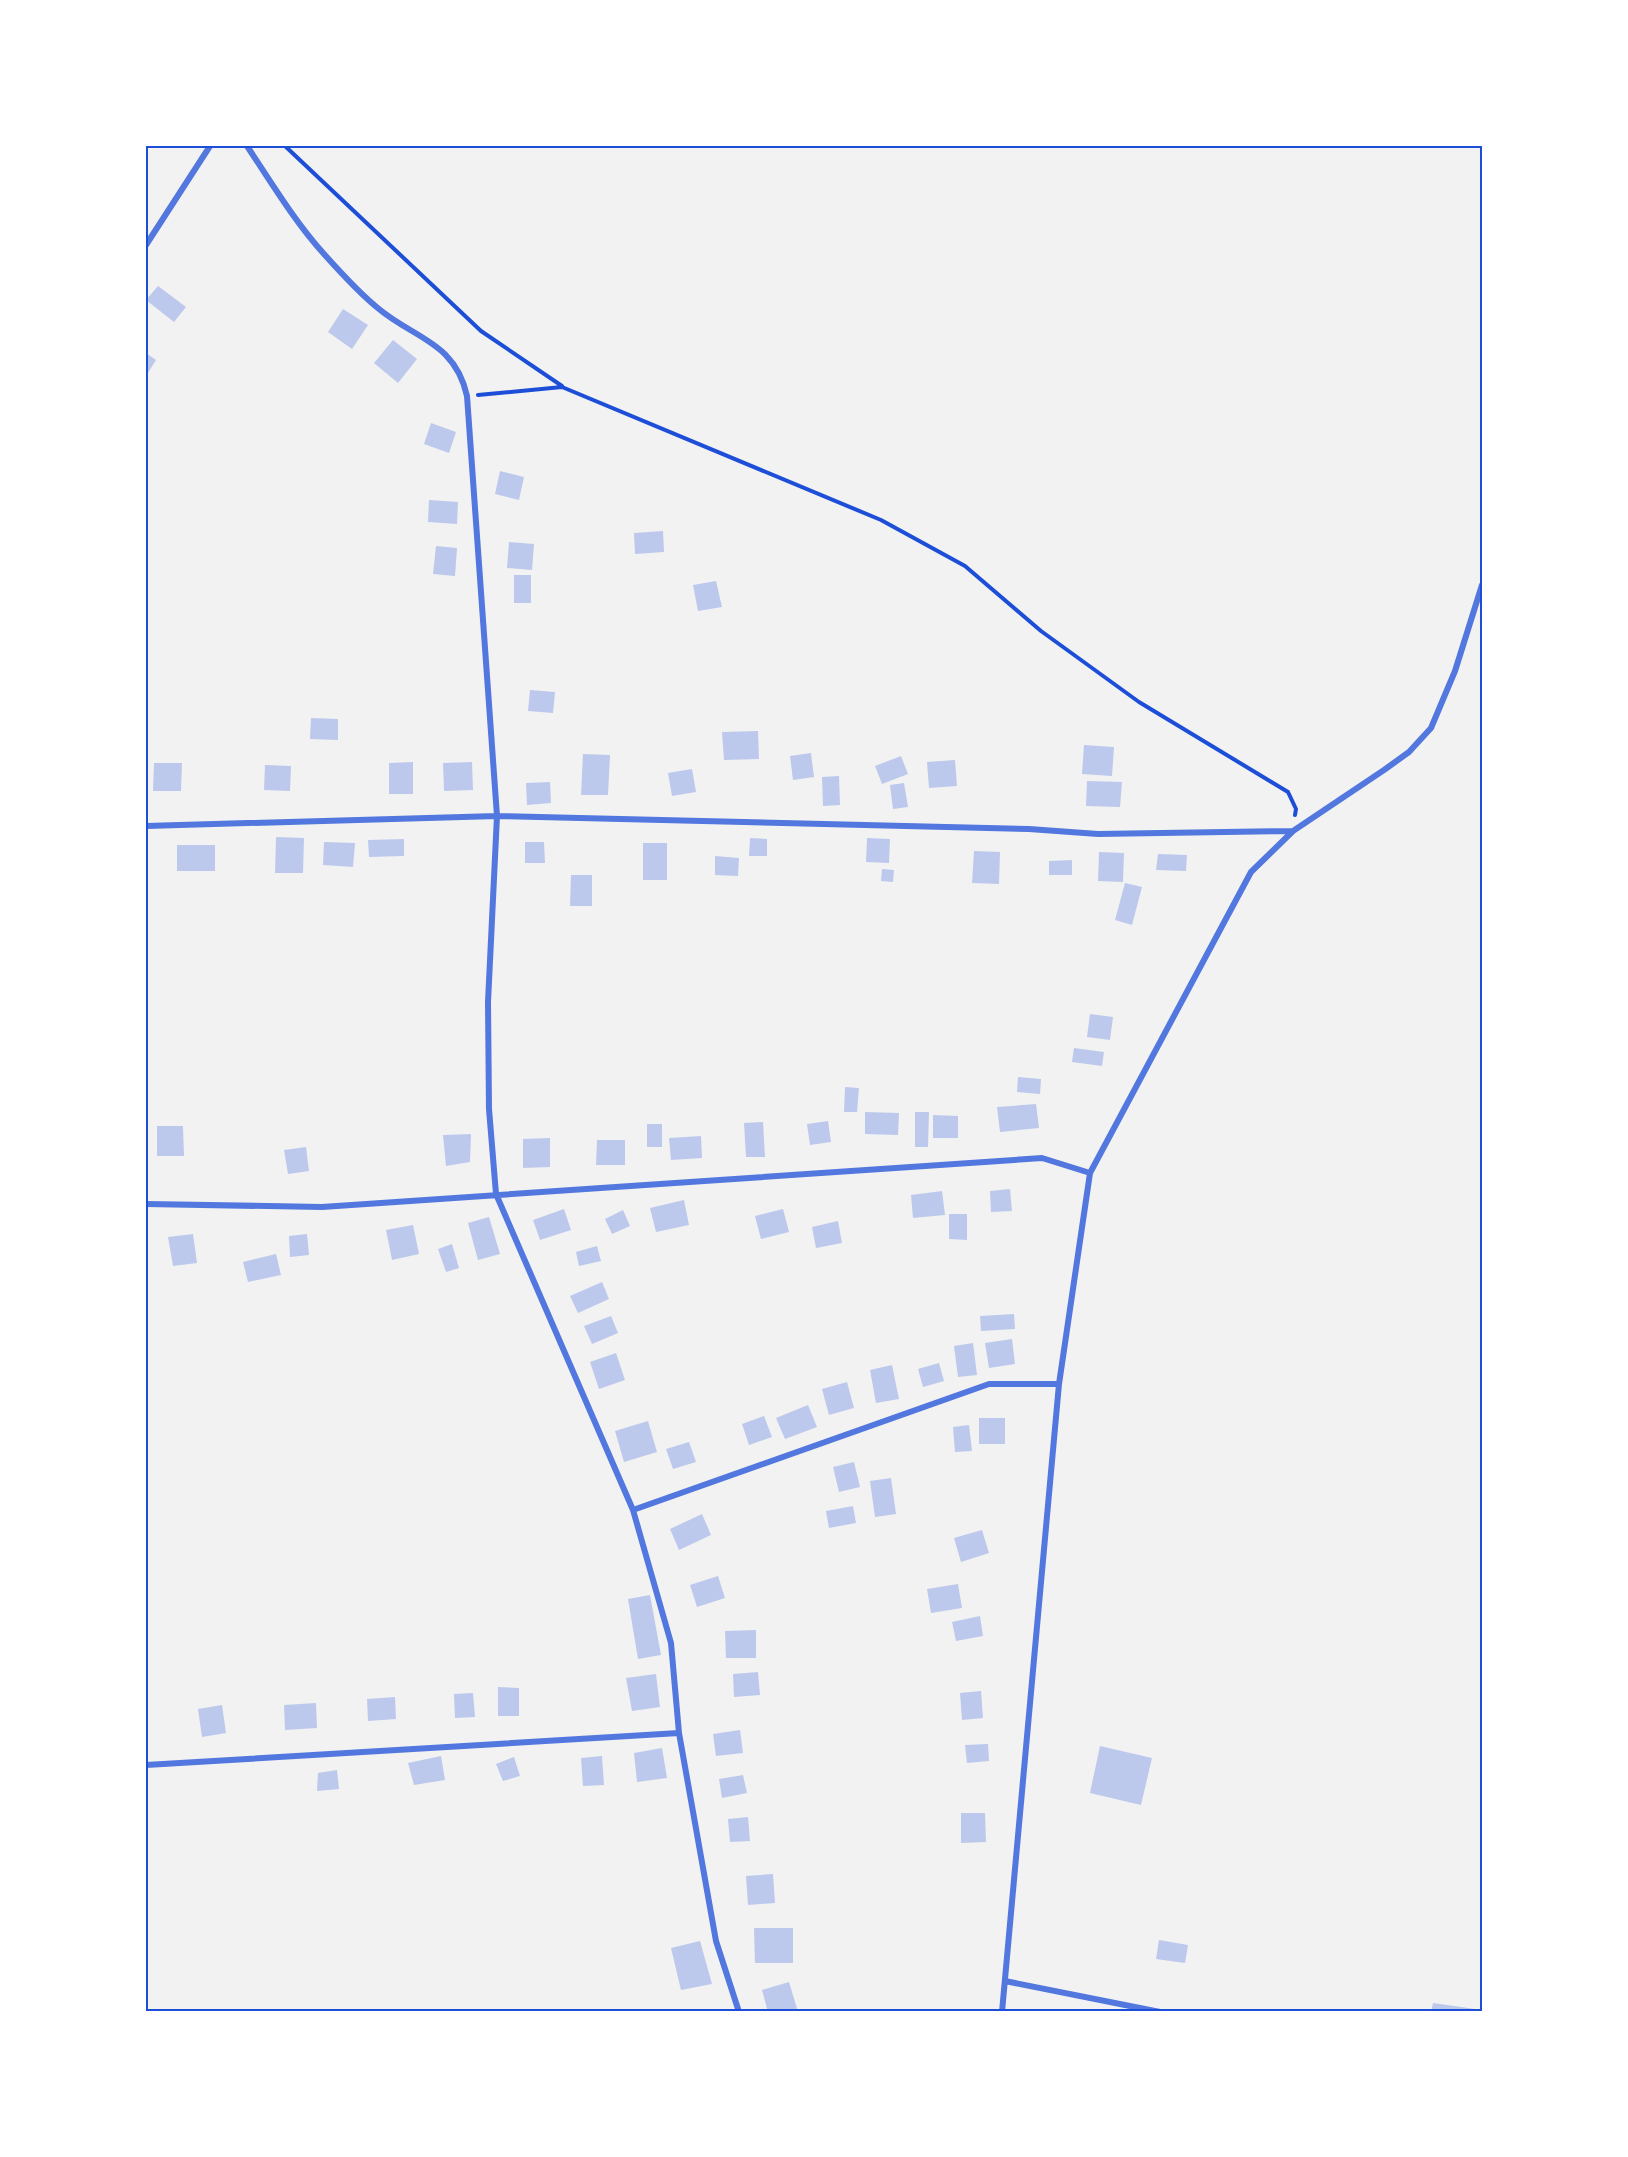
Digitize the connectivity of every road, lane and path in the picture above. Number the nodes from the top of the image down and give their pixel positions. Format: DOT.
graph roads {
  1 [pos="210,146"];
  2 [pos="247,146"];
  3 [pos="285,146"];
  4 [pos="146,245"];
  5 [pos="562,387"];
  6 [pos="467,396"];
  7 [pos="1482,585"];
  8 [pos="497,816"];
  9 [pos="146,826"];
  10 [pos="1293,831"];
  11 [pos="1090,1173"];
  12 [pos="496,1194"];
  13 [pos="146,1204"];
  14 [pos="1059,1384"];
  15 [pos="633,1510"];
  16 [pos="679,1733"];
  17 [pos="146,1766"];
  18 [pos="1005,1981"];
  19 [pos="739,2012"];
  20 [pos="1002,2012"];
  21 [pos="1160,2012"];
  1 -- 4 [label="street"];
  2 -- 6 [label="street"];
  3 -- 5 [label="path"];
  5 -- 6 [label="path"];
  5 -- 10 [label="path"];
  6 -- 8 [label="street"];
  7 -- 10 [label="street"];
  8 -- 9 [label="street"];
  8 -- 10 [label="street"];
  8 -- 12 [label="street"];
  10 -- 11 [label="street"];
  11 -- 12 [label="street"];
  11 -- 14 [label="street"];
  12 -- 13 [label="street"];
  12 -- 15 [label="street"];
  14 -- 15 [label="street"];
  14 -- 18 [label="street"];
  15 -- 16 [label="street"];
  16 -- 17 [label="street"];
  16 -- 19 [label="street"];
  18 -- 20 [label="street"];
  18 -- 21 [label="street"];
}
